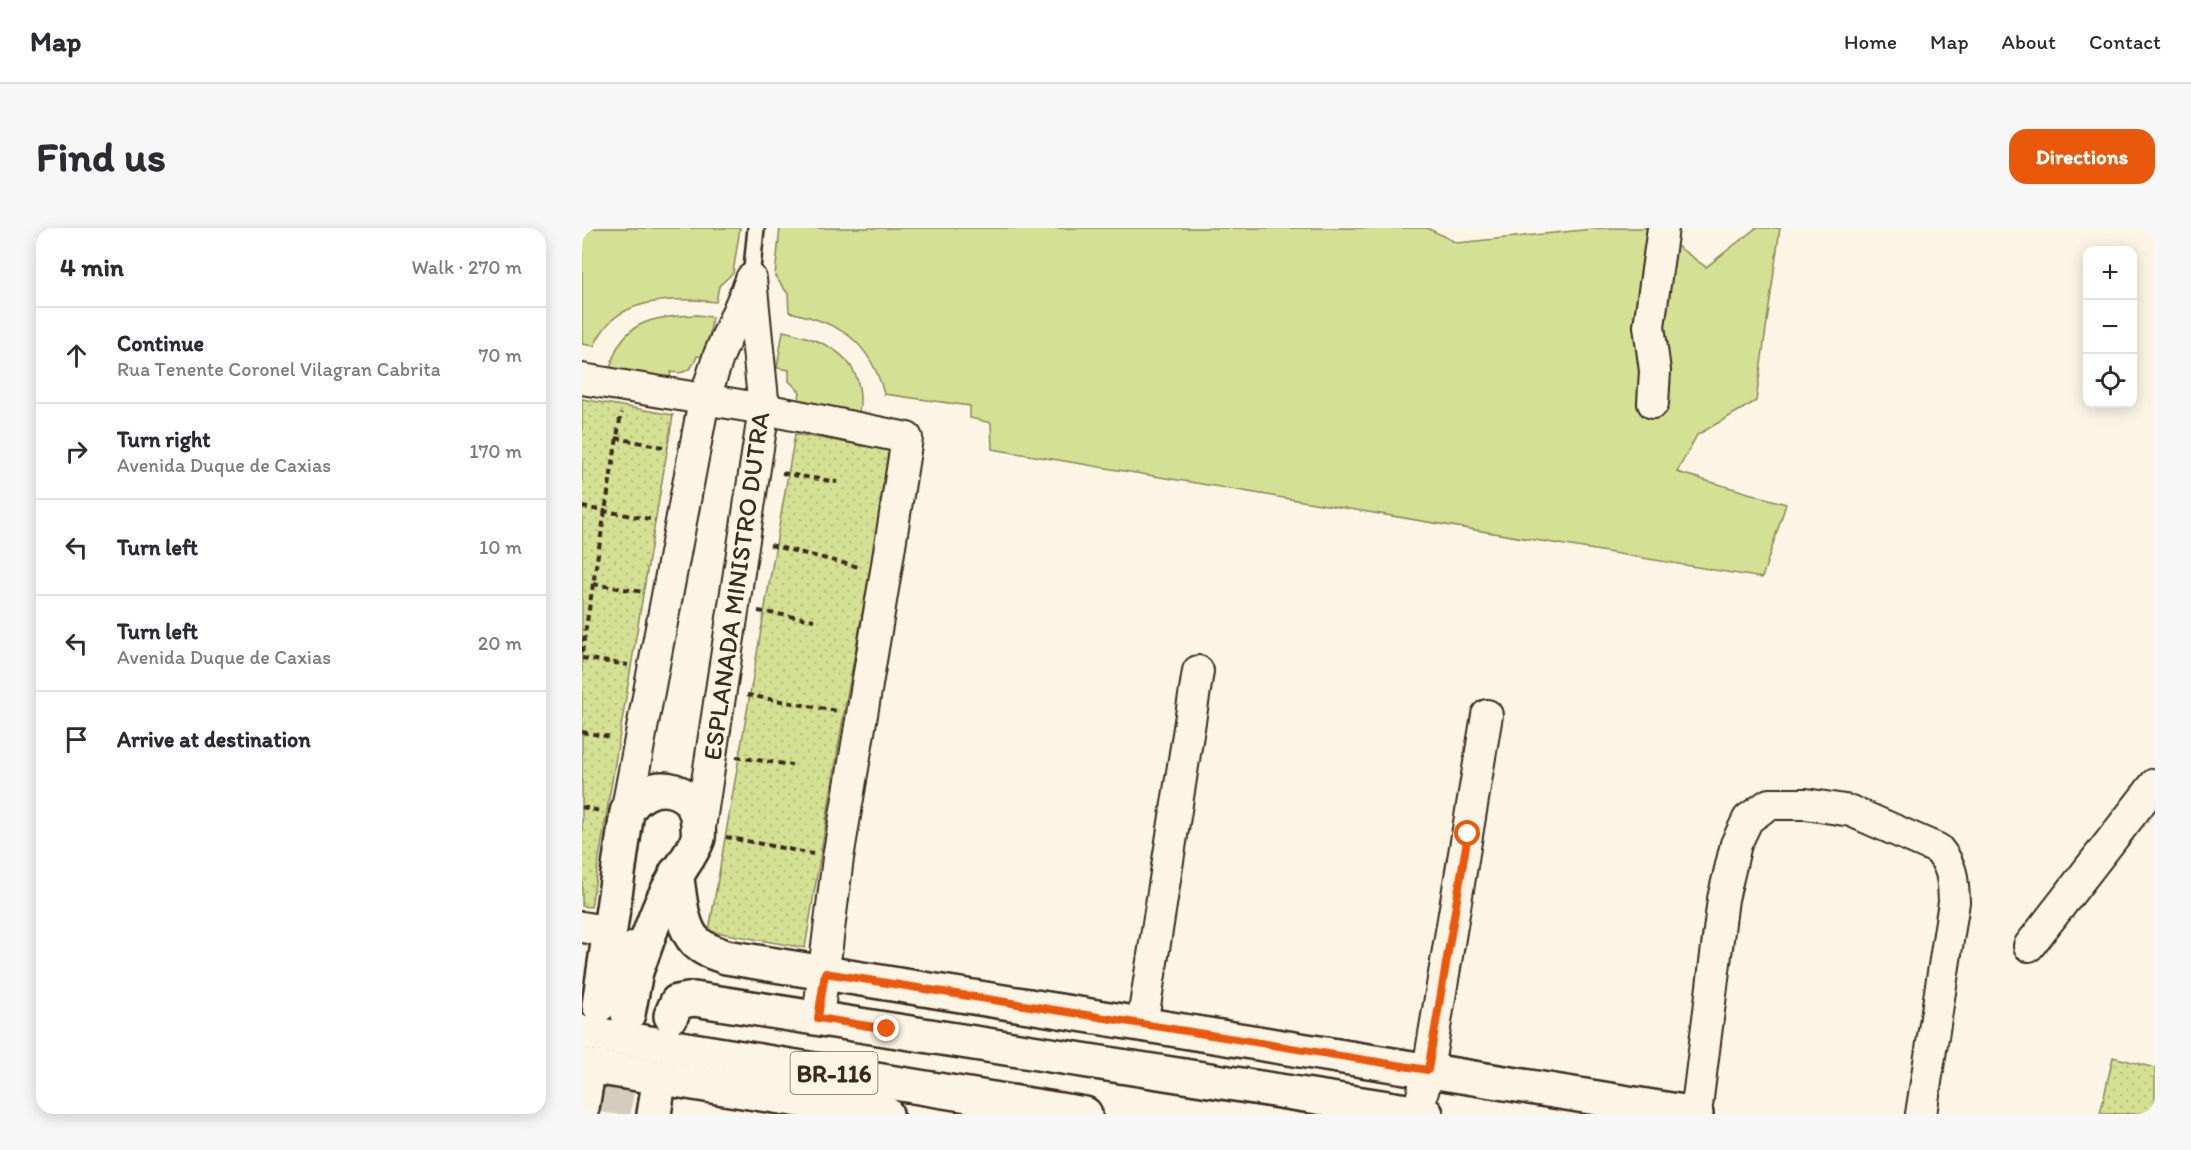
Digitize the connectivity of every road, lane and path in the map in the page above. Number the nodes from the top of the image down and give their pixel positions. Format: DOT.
graph roads {
  1 [pos="756,228"];
  2 [pos="1663,228"];
  3 [pos="751,279"];
  4 [pos="582,379"];
  5 [pos="625,387"];
  6 [pos="704,400"];
  7 [pos="1653,403"];
  8 [pos="764,409"];
  9 [pos="616,438"];
  10 [pos="668,448"];
  11 [pos="754,469"];
  12 [pos="837,482"];
  13 [pos="582,507"];
  14 [pos="656,520"];
  15 [pos="745,541"];
  16 [pos="886,571"];
  17 [pos="593,584"];
  18 [pos="643,592"];
  19 [pos="734,609"];
  20 [pos="814,620"];
  21 [pos="582,652"];
  22 [pos="582,658"];
  23 [pos="631,666"];
  24 [pos="1198,671"];
  25 [pos="720,691"];
  26 [pos="861,714"];
  27 [pos="1487,715"];
  28 [pos="582,732"];
  29 [pos="619,738"];
  30 [pos="712,752"];
  31 [pos="792,765"];
  32 [pos="2153,790"];
  33 [pos="582,807"];
  34 [pos="615,818"];
  35 [pos="698,838"];
  36 [pos="838,858"];
  37 [pos="676,873"];
  38 [pos="596,929"];
  39 [pos="2029,945"];
  40 [pos="636,971"];
  41 [pos="825,973"];
  42 [pos="603,994"];
  43 [pos="671,1016"];
  44 [pos="818,1018"];
  45 [pos="1142,1025"];
  46 [pos="582,1032"];
  47 [pos="1428,1070"];
  48 [pos="583,1085"];
  49 [pos="1422,1113"];
  50 [pos="886,1114"];
  51 [pos="1086,1114"];
  52 [pos="1696,1114"];
  53 [pos="1921,1114"];
  1 -- 3 [label="lane"];
  2 -- 7 [label="street"];
  3 -- 6 [label="street"];
  3 -- 8 [label="street, ESPLANADA MINISTRO DUTRA"];
  4 -- 5 [label="street"];
  5 -- 6 [label="street"];
  5 -- 9 [label="path"];
  6 -- 8 [label="street"];
  6 -- 34 [label="street"];
  8 -- 11 [label="street, ESPLANADA MINISTRO DUTRA"];
  8 -- 16 [label="street"];
  9 -- 10 [label="path"];
  9 -- 17 [label="path"];
  11 -- 12 [label="path"];
  11 -- 15 [label="street, ESPLANADA MINISTRO DUTRA"];
  13 -- 14 [label="path"];
  15 -- 16 [label="path"];
  15 -- 19 [label="street, ESPLANADA MINISTRO DUTRA"];
  16 -- 26 [label="street"];
  17 -- 18 [label="path"];
  17 -- 21 [label="path"];
  19 -- 20 [label="path"];
  19 -- 25 [label="street, ESPLANADA MINISTRO DUTRA"];
  22 -- 23 [label="path"];
  24 -- 45 [label="street"];
  25 -- 26 [label="path"];
  25 -- 30 [label="street, ESPLANADA MINISTRO DUTRA"];
  26 -- 36 [label="street"];
  27 -- 47 [label="street"];
  28 -- 29 [label="path"];
  30 -- 31 [label="path"];
  30 -- 35 [label="street, ESPLANADA MINISTRO DUTRA"];
  32 -- 39 [label="street"];
  33 -- 34 [label="path"];
  34 -- 35 [label="main road"];
  34 -- 38 [label="main road"];
  34 -- 40 [label="main road"];
  35 -- 36 [label="path"];
  35 -- 37 [label="main road, ESPLANADA MINISTRO DUTRA"];
  36 -- 41 [label="street"];
  37 -- 40 [label="main road, ESPLANADA MINISTRO DUTRA"];
  37 -- 41 [label="main road"];
  38 -- 42 [label="main road"];
  40 -- 42 [label="main road"];
  41 -- 44 [label="street"];
  41 -- 45 [label="main road"];
  43 -- 44 [label="main road"];
  44 -- 49 [label="main road"];
  45 -- 47 [label="main road"];
  46 -- 51 [label="main road, BR-116"];
  47 -- 49 [label="street"];
  47 -- 52 [label="main road"];
  48 -- 50 [label="main road, BR-116"];
  52 -- 53 [label="street"];
}
